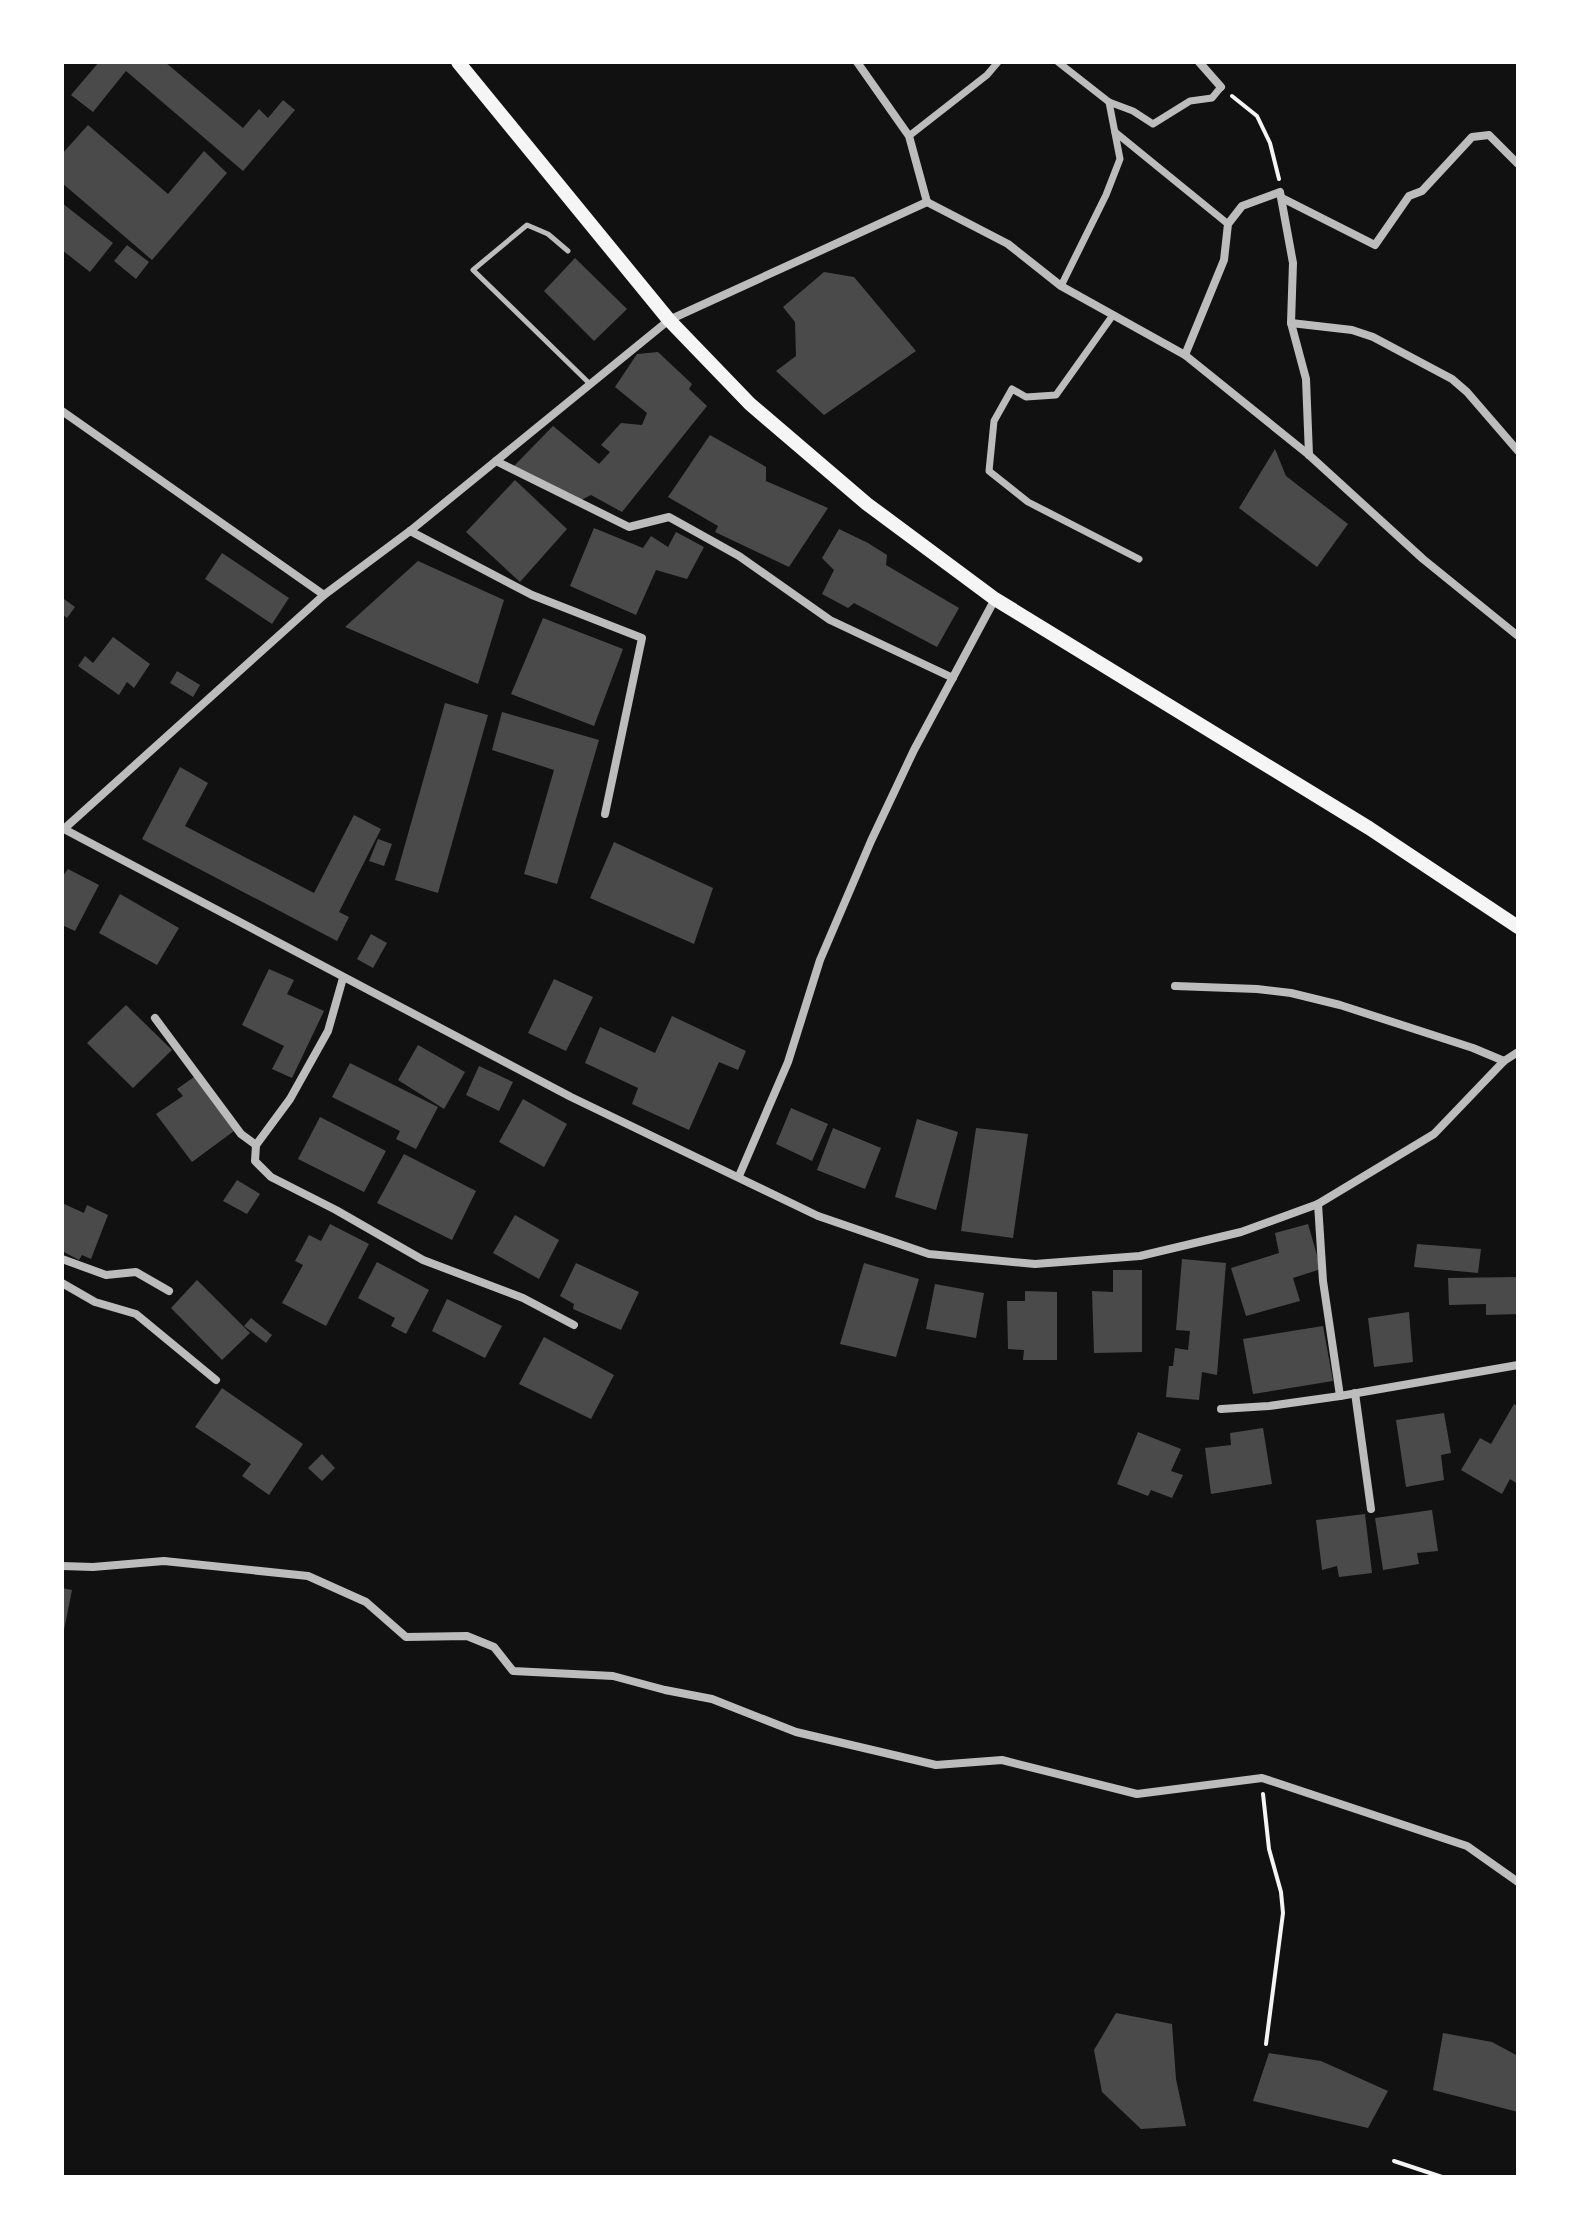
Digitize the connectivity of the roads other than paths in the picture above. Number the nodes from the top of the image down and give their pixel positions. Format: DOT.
graph roads {
  1 [pos="458,62"];
  2 [pos="857,62"];
  3 [pos="998,62"];
  4 [pos="1058,62"];
  5 [pos="1199,62"];
  6 [pos="1221,87"];
  7 [pos="1109,102"];
  8 [pos="1113,131"];
  9 [pos="909,136"];
  10 [pos="1518,164"];
  11 [pos="1281,195"];
  12 [pos="927,202"];
  13 [pos="1228,224"];
  14 [pos="568,251"];
  15 [pos="1061,286"];
  16 [pos="1113,315"];
  17 [pos="669,320"];
  18 [pos="1291,323"];
  19 [pos="1185,355"];
  20 [pos="590,384"];
  21 [pos="62,411"];
  22 [pos="1518,451"];
  23 [pos="1309,455"];
  24 [pos="496,461"];
  25 [pos="410,531"];
  26 [pos="1139,559"];
  27 [pos="324,595"];
  28 [pos="995,599"];
  29 [pos="1518,636"];
  30 [pos="953,678"];
  31 [pos="605,814"];
  32 [pos="64,828"];
  33 [pos="1518,927"];
  34 [pos="343,978"];
  35 [pos="1175,986"];
  36 [pos="155,1018"];
  37 [pos="1518,1052"];
  38 [pos="1504,1061"];
  39 [pos="256,1145"];
  40 [pos="739,1176"];
  41 [pos="1318,1204"];
  42 [pos="62,1259"];
  43 [pos="62,1283"];
  44 [pos="169,1291"];
  45 [pos="574,1325"];
  46 [pos="1518,1365"];
  47 [pos="216,1380"];
  48 [pos="1355,1393"];
  49 [pos="1340,1396"];
  50 [pos="1221,1409"];
  51 [pos="1371,1509"];
  52 [pos="62,1566"];
  53 [pos="1518,1882"];
  1 -- 17 [label="main road"];
  2 -- 9 [label="street"];
  3 -- 9 [label="street"];
  4 -- 7 [label="street"];
  5 -- 6 [label="street"];
  6 -- 7 [label="street"];
  7 -- 8 [label="street"];
  8 -- 13 [label="street"];
  8 -- 15 [label="street"];
  9 -- 12 [label="street"];
  10 -- 11 [label="street"];
  11 -- 13 [label="street"];
  11 -- 18 [label="street"];
  12 -- 15 [label="street"];
  12 -- 17 [label="street"];
  13 -- 19 [label="street"];
  14 -- 20 [label="lane"];
  15 -- 16 [label="street"];
  16 -- 19 [label="street"];
  16 -- 26 [label="street"];
  17 -- 20 [label="street"];
  17 -- 28 [label="main road"];
  18 -- 22 [label="street"];
  18 -- 23 [label="street"];
  19 -- 23 [label="street"];
  20 -- 24 [label="street"];
  21 -- 27 [label="street"];
  23 -- 29 [label="street"];
  24 -- 25 [label="street"];
  24 -- 30 [label="street"];
  25 -- 27 [label="street"];
  25 -- 31 [label="street"];
  27 -- 32 [label="street"];
  28 -- 30 [label="street"];
  28 -- 33 [label="main road"];
  30 -- 40 [label="street"];
  32 -- 34 [label="street"];
  34 -- 39 [label="street"];
  34 -- 40 [label="street"];
  35 -- 38 [label="street"];
  36 -- 39 [label="street"];
  37 -- 38 [label="street"];
  38 -- 41 [label="street"];
  39 -- 45 [label="street"];
  40 -- 41 [label="street"];
  41 -- 49 [label="street"];
  42 -- 44 [label="street"];
  43 -- 47 [label="street"];
  46 -- 48 [label="street"];
  48 -- 49 [label="street"];
  48 -- 51 [label="street"];
  49 -- 50 [label="street"];
  52 -- 53 [label="street"];
}
